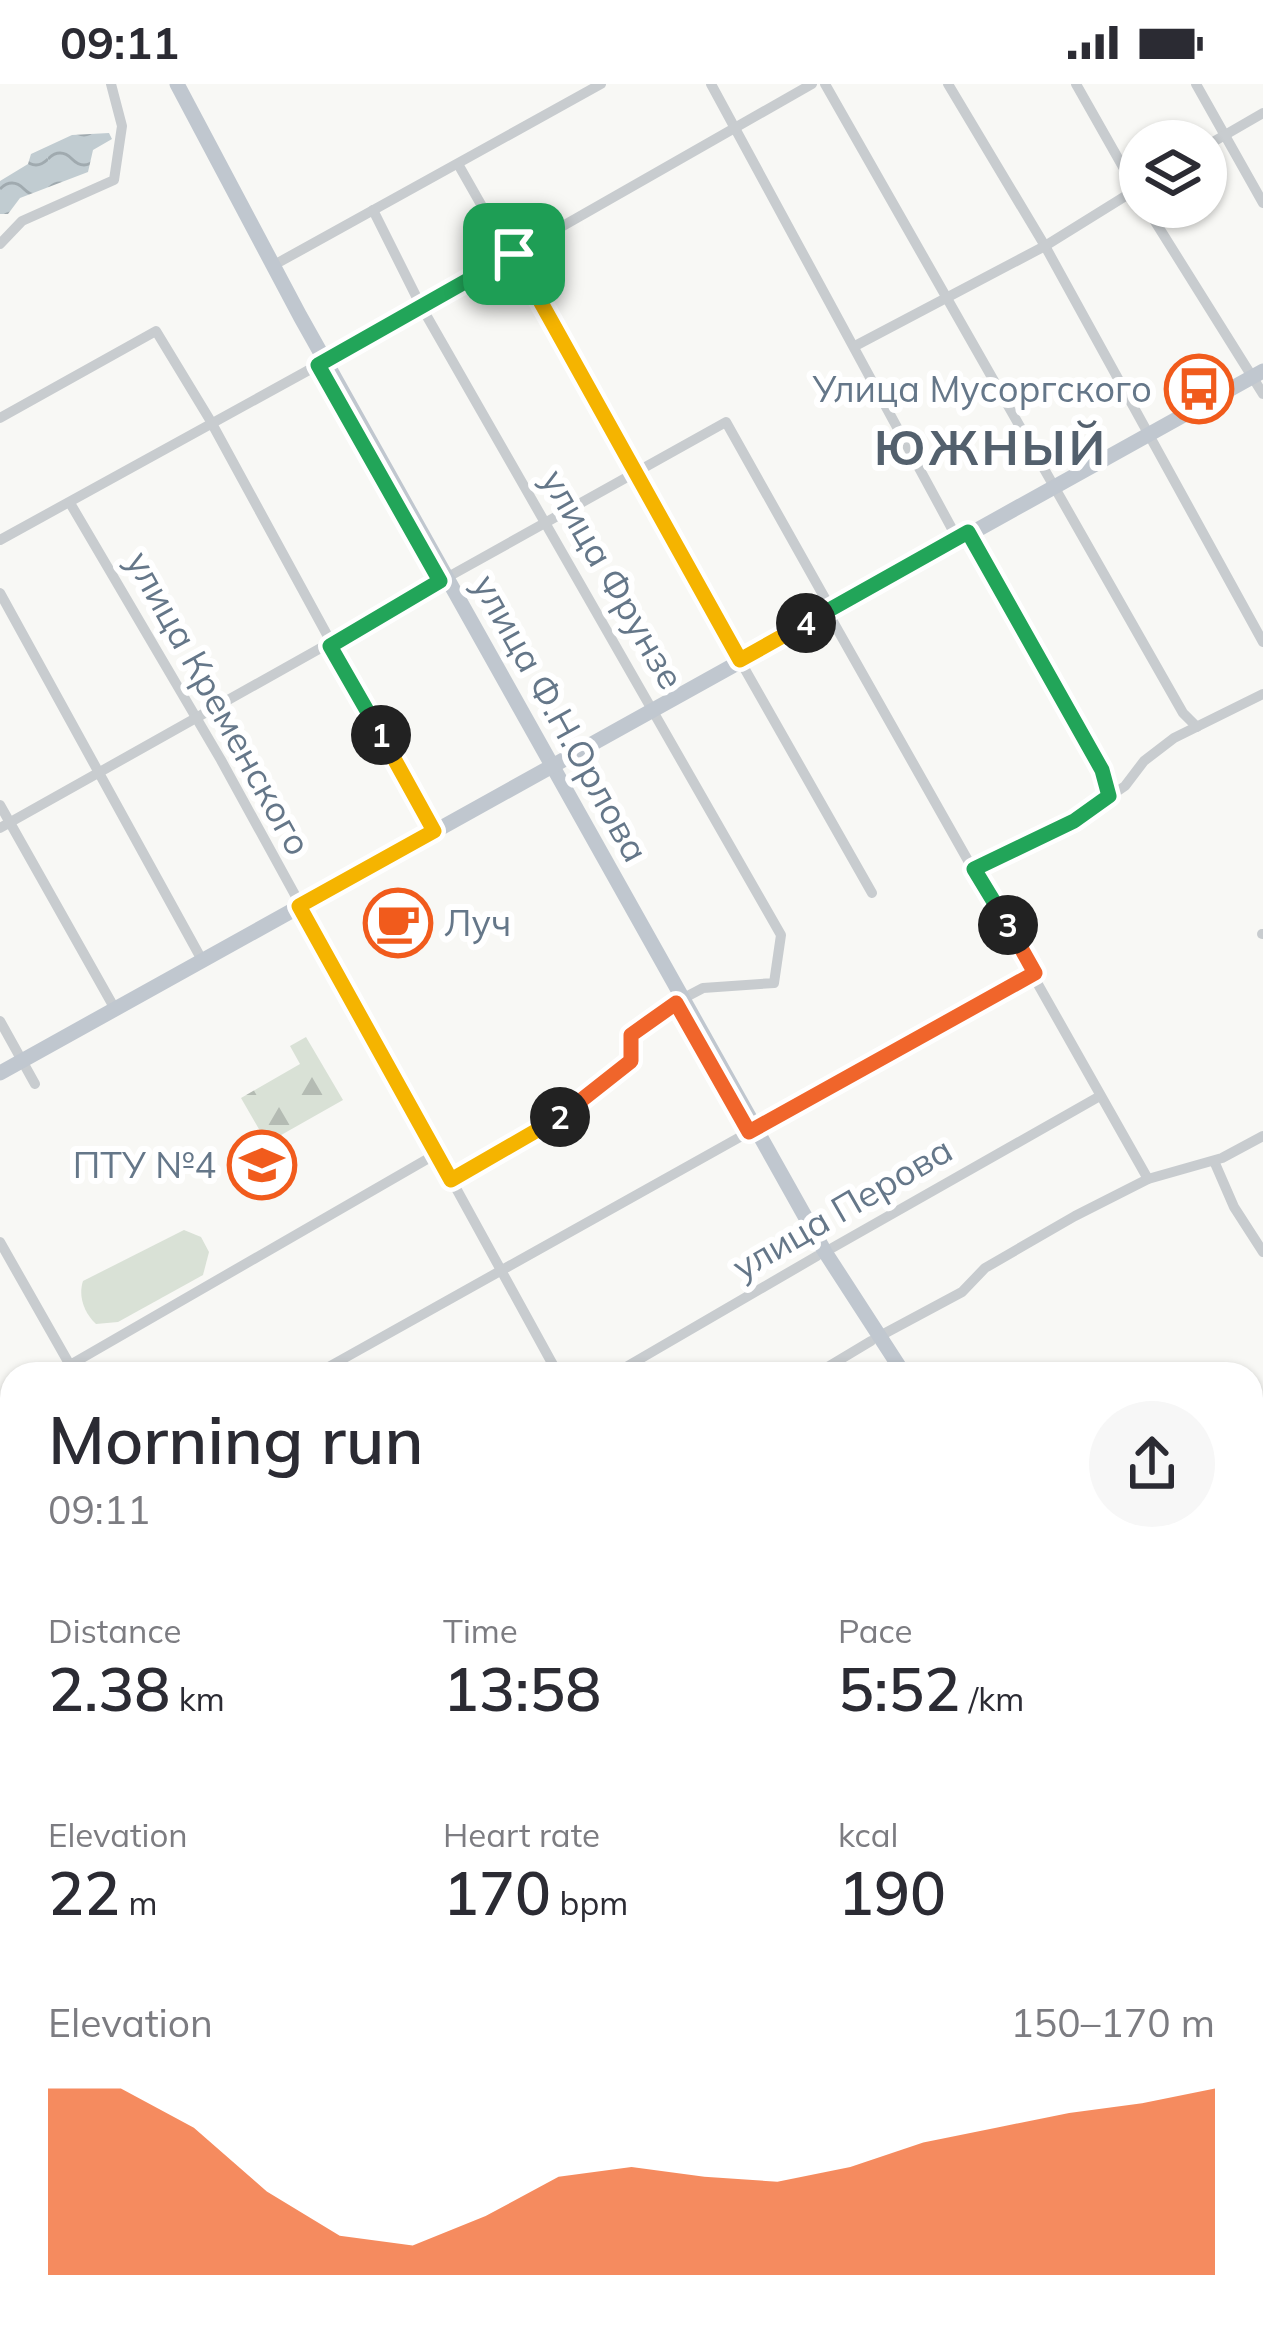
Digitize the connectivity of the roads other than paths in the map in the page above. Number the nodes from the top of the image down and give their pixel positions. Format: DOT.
graph roads {
  1 [pos="111,84"];
  2 [pos="166,84"];
  3 [pos="176,84"];
  4 [pos="601,84"];
  5 [pos="711,84"];
  6 [pos="812,84"];
  7 [pos="825,84"];
  8 [pos="948,84"];
  9 [pos="1076,84"];
  10 [pos="1196,84"];
  11 [pos="1263,113"];
  12 [pos="1215,120"];
  13 [pos="734,126"];
  14 [pos="1227,133"];
  15 [pos="1227,142"];
  16 [pos="1119,157"];
  17 [pos="458,164"];
  18 [pos="1119,203"];
  19 [pos="1263,203"];
  20 [pos="374,210"];
  21 [pos="1160,228"];
  22 [pos="0,244"];
  23 [pos="1045,246"];
  24 [pos="514,254"];
  25 [pos="274,265"];
  26 [pos="948,296"];
  27 [pos="421,306"];
  28 [pos="855,346"];
  29 [pos="322,363"];
  30 [pos="1257,373"];
  31 [pos="1263,394"];
  32 [pos="0,418"];
  33 [pos="210,420"];
  34 [pos="1144,434"];
  35 [pos="634,473"];
  36 [pos="1056,483"];
  37 [pos="70,503"];
  38 [pos="544,522"];
  39 [pos="962,536"];
  40 [pos="0,540"];
  41 [pos="444,579"];
  42 [pos="0,593"];
  43 [pos="829,610"];
  44 [pos="1263,642"];
  45 [pos="330,646"];
  46 [pos="740,660"];
  47 [pos="1263,694"];
  48 [pos="653,708"];
  49 [pos="194,717"];
  50 [pos="1197,727"];
  51 [pos="548,767"];
  52 [pos="99,773"];
  53 [pos="1109,796"];
  54 [pos="0,806"];
  55 [pos="5,825"];
  56 [pos="434,831"];
  57 [pos="974,869"];
  58 [pos="872,893"];
  59 [pos="299,906"];
  60 [pos="202,960"];
  61 [pos="1035,973"];
  62 [pos="680,1000"];
  63 [pos="115,1009"];
  64 [pos="0,1021"];
  65 [pos="22,1060"];
  66 [pos="0,1073"];
  67 [pos="34,1084"];
  68 [pos="1100,1096"];
  69 [pos="753,1130"];
  70 [pos="1263,1136"];
  71 [pos="436,1154"];
  72 [pos="1214,1161"];
  73 [pos="1148,1179"];
  74 [pos="451,1180"];
  75 [pos="0,1242"];
  76 [pos="1263,1252"];
  77 [pos="821,1254"];
  78 [pos="502,1271"];
  79 [pos="875,1339"];
  80 [pos="68,1362"];
  81 [pos="85,1362"];
  82 [pos="338,1362"];
  83 [pos="552,1362"];
  84 [pos="635,1362"];
  85 [pos="836,1362"];
  86 [pos="887,1362"];
  87 [pos="894,1362"];
  1 -- 22 [label="street"];
  2 -- 29 [label="main road, улица Ф.Н.Орлова"];
  3 -- 25 [label="main road, улица Ф.Н.Орлова"];
  4 -- 17 [label="street"];
  5 -- 13 [label="street"];
  6 -- 13 [label="street"];
  7 -- 26 [label="street"];
  8 -- 23 [label="street"];
  9 -- 16 [label="street"];
  10 -- 12 [label="street"];
  11 -- 14 [label="street"];
  13 -- 24 [label="street"];
  13 -- 28 [label="street"];
  15 -- 19 [label="street"];
  17 -- 20 [label="street"];
  17 -- 24 [label="street"];
  18 -- 23 [label="street"];
  20 -- 25 [label="street"];
  20 -- 27 [label="street, улица Фрунзе"];
  21 -- 30 [label="street"];
  23 -- 26 [label="street"];
  23 -- 34 [label="street"];
  24 -- 27 [label="street"];
  24 -- 35 [label="street"];
  25 -- 29 [label="main road, улица Ф.Н.Орлова"];
  26 -- 28 [label="street"];
  26 -- 36 [label="street"];
  27 -- 29 [label="street"];
  27 -- 38 [label="street, улица Фрунзе"];
  28 -- 39 [label="street"];
  29 -- 33 [label="street"];
  29 -- 41 [label="main road, улица Ф.Н.Орлова"];
  30 -- 31 [label="street"];
  30 -- 34 [label="main road"];
  32 -- 33 [label="street"];
  33 -- 37 [label="street"];
  33 -- 45 [label="street"];
  34 -- 36 [label="main road"];
  34 -- 44 [label="street"];
  35 -- 38 [label="street"];
  35 -- 43 [label="street"];
  35 -- 46 [label="street"];
  36 -- 39 [label="main road"];
  36 -- 50 [label="street"];
  37 -- 40 [label="street"];
  37 -- 49 [label="street, улица Кременского"];
  38 -- 41 [label="street"];
  38 -- 48 [label="street, улица Фрунзе"];
  39 -- 43 [label="main road"];
  39 -- 53 [label="street"];
  41 -- 45 [label="street"];
  41 -- 51 [label="main road, улица Ф.Н.Орлова"];
  42 -- 52 [label="street"];
  43 -- 46 [label="main road"];
  43 -- 57 [label="street"];
  45 -- 49 [label="street"];
  45 -- 56 [label="street"];
  46 -- 48 [label="main road"];
  46 -- 58 [label="street"];
  47 -- 50 [label="street"];
  48 -- 51 [label="main road"];
  48 -- 62 [label="street, улица Фрунзе"];
  49 -- 52 [label="street"];
  49 -- 59 [label="street, улица Кременского"];
  50 -- 53 [label="street"];
  51 -- 56 [label="main road"];
  51 -- 62 [label="main road, улица Ф.Н.Орлова"];
  52 -- 55 [label="street"];
  52 -- 60 [label="street"];
  53 -- 57 [label="street"];
  54 -- 55 [label="street"];
  55 -- 63 [label="street"];
  56 -- 59 [label="main road"];
  57 -- 61 [label="street"];
  59 -- 60 [label="main road"];
  59 -- 71 [label="street, улица Кременского"];
  60 -- 63 [label="main road"];
  61 -- 68 [label="street"];
  61 -- 69 [label="street"];
  62 -- 69 [label="main road, улица Ф.Н.Орлова"];
  62 -- 74 [label="street"];
  63 -- 65 [label="main road"];
  64 -- 65 [label="street"];
  65 -- 66 [label="main road"];
  65 -- 67 [label="street"];
  68 -- 73 [label="street"];
  68 -- 77 [label="street, улица Перова"];
  69 -- 77 [label="main road, улица Ф.Н.Орлова"];
  69 -- 78 [label="street"];
  70 -- 72 [label="street"];
  71 -- 74 [label="street, улица Кременского"];
  71 -- 81 [label="street"];
  72 -- 73 [label="street"];
  72 -- 76 [label="street"];
  73 -- 79 [label="street"];
  74 -- 78 [label="street, улица Кременского"];
  75 -- 80 [label="street"];
  77 -- 79 [label="main road, улица Ф.Н.Орлова"];
  77 -- 84 [label="street, улица Перова"];
  78 -- 82 [label="street"];
  78 -- 83 [label="street, улица Кременского"];
  79 -- 85 [label="street"];
  79 -- 86 [label="main road, улица Ф.Н.Орлова"];
  79 -- 87 [label="main road, улица Ф.Н.Орлова"];
}
